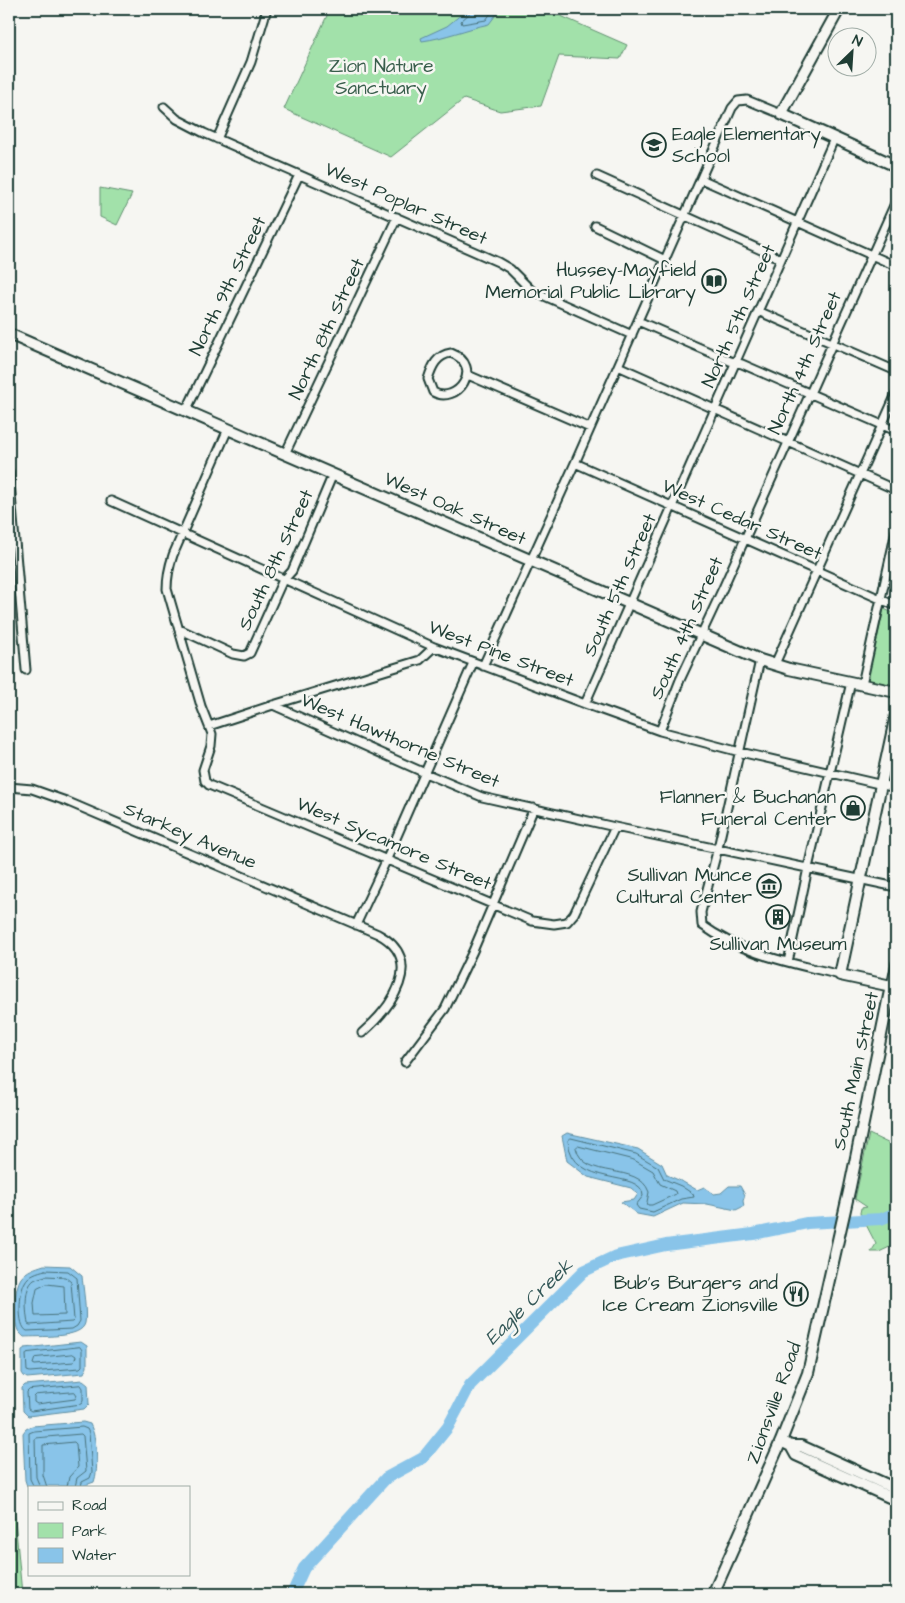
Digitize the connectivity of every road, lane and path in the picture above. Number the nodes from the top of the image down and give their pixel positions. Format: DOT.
graph roads {
  1 [pos="268,9"];
  2 [pos="839,9"];
  3 [pos="164,107"];
  4 [pos="781,114"];
  5 [pos="834,138"];
  6 [pos="217,139"];
  7 [pos="896,166"];
  8 [pos="299,175"];
  9 [pos="597,176"];
  10 [pos="701,179"];
  11 [pos="896,201"];
  12 [pos="685,215"];
  13 [pos="397,217"];
  14 [pos="798,222"];
  15 [pos="595,226"];
  16 [pos="872,255"];
  17 [pos="781,259"];
  18 [pos="665,260"];
  19 [pos="896,266"];
  20 [pos="758,310"];
  21 [pos="638,321"];
  22 [pos="632,335"];
  23 [pos="9,336"];
  24 [pos="832,342"];
  25 [pos="736,362"];
  26 [pos="618,366"];
  27 [pos="896,371"];
  28 [pos="468,375"];
  29 [pos="810,393"];
  30 [pos="896,394"];
  31 [pos="715,410"];
  32 [pos="186,411"];
  33 [pos="882,426"];
  34 [pos="590,428"];
  35 [pos="228,429"];
  36 [pos="896,431"];
  37 [pos="788,441"];
  38 [pos="286,454"];
  39 [pos="575,463"];
  40 [pos="9,471"];
  41 [pos="861,473"];
  42 [pos="333,474"];
  43 [pos="896,490"];
  44 [pos="111,501"];
  45 [pos="672,506"];
  46 [pos="896,531"];
  47 [pos="183,534"];
  48 [pos="744,538"];
  49 [pos="530,561"];
  50 [pos="13,562"];
  51 [pos="817,571"];
  52 [pos="285,578"];
  53 [pos="881,600"];
  54 [pos="629,603"];
  55 [pos="896,606"];
  56 [pos="179,629"];
  57 [pos="702,635"];
  58 [pos="434,647"];
  59 [pos="760,660"];
  60 [pos="473,663"];
  61 [pos="775,664"];
  62 [pos="483,666"];
  63 [pos="26,670"];
  64 [pos="856,683"];
  65 [pos="896,692"];
  66 [pos="585,704"];
  67 [pos="273,705"];
  68 [pos="896,715"];
  69 [pos="209,726"];
  70 [pos="660,731"];
  71 [pos="740,752"];
  72 [pos="425,773"];
  73 [pos="830,773"];
  74 [pos="881,785"];
  75 [pos="9,787"];
  76 [pos="896,788"];
  77 [pos="534,808"];
  78 [pos="615,827"];
  79 [pos="718,848"];
  80 [pos="386,861"];
  81 [pos="808,868"];
  82 [pos="861,879"];
  83 [pos="896,887"];
  84 [pos="492,906"];
  85 [pos="356,925"];
  86 [pos="788,962"];
  87 [pos="896,963"];
  88 [pos="840,975"];
  89 [pos="894,986"];
  90 [pos="362,1033"];
  91 [pos="405,1062"];
  92 [pos="850,1187"];
  93 [pos="782,1441"];
  94 [pos="791,1446"];
  95 [pos="896,1489"];
  96 [pos="896,1500"];
  97 [pos="713,1594"];
  1 -- 6 [label="street"];
  2 -- 4 [label="main road"];
  3 -- 6 [label="street, West Poplar Street"];
  4 -- 5 [label="main road"];
  4 -- 10 [label="street"];
  5 -- 7 [label="main road"];
  5 -- 14 [label="street, North 5th Street"];
  6 -- 8 [label="street, West Poplar Street"];
  8 -- 13 [label="street, West Poplar Street"];
  8 -- 32 [label="street, North 9th Street"];
  9 -- 12 [label="street"];
  10 -- 12 [label="street"];
  10 -- 14 [label="street"];
  11 -- 16 [label="street, North 4th Street"];
  12 -- 17 [label="street"];
  12 -- 18 [label="street"];
  13 -- 22 [label="street, West Poplar Street"];
  13 -- 38 [label="street, North 8th Street"];
  14 -- 16 [label="street"];
  14 -- 17 [label="street, North 5th Street"];
  15 -- 18 [label="street"];
  16 -- 19 [label="street"];
  16 -- 24 [label="street, North 4th Street"];
  17 -- 20 [label="street, North 5th Street"];
  18 -- 21 [label="street"];
  20 -- 24 [label="street"];
  20 -- 25 [label="street, North 5th Street"];
  21 -- 22 [label="street"];
  21 -- 25 [label="street"];
  22 -- 26 [label="street"];
  23 -- 32 [label="main road, West Oak Street"];
  24 -- 27 [label="street"];
  24 -- 29 [label="street, North 4th Street"];
  25 -- 29 [label="street"];
  25 -- 31 [label="street, North 5th Street"];
  26 -- 31 [label="street"];
  26 -- 34 [label="street"];
  28 -- 28 [label="street"];
  28 -- 34 [label="street"];
  29 -- 33 [label="street"];
  29 -- 37 [label="street, North 4th Street"];
  30 -- 33 [label="street"];
  31 -- 37 [label="street"];
  31 -- 45 [label="street, North 5th Street"];
  32 -- 35 [label="main road, West Oak Street"];
  33 -- 36 [label="street"];
  33 -- 41 [label="street"];
  34 -- 39 [label="street"];
  35 -- 38 [label="main road, West Oak Street"];
  35 -- 47 [label="street"];
  37 -- 41 [label="street"];
  37 -- 48 [label="street, North 4th Street"];
  38 -- 42 [label="main road, West Oak Street"];
  39 -- 45 [label="street, West Cedar Street"];
  39 -- 49 [label="street"];
  40 -- 50 [label="street"];
  41 -- 43 [label="street"];
  41 -- 51 [label="street"];
  42 -- 49 [label="main road, West Oak Street"];
  42 -- 52 [label="street, South 8th Street"];
  44 -- 47 [label="street, West Pine Street"];
  45 -- 48 [label="street, West Cedar Street"];
  45 -- 54 [label="street, South 5th Street"];
  46 -- 53 [label="street"];
  47 -- 52 [label="street, West Pine Street"];
  47 -- 56 [label="street"];
  48 -- 51 [label="street, West Cedar Street"];
  48 -- 57 [label="street, South 4th Street"];
  49 -- 54 [label="main road, West Oak Street"];
  49 -- 62 [label="street"];
  50 -- 63 [label="street"];
  51 -- 53 [label="street, West Cedar Street"];
  51 -- 61 [label="street"];
  52 -- 56 [label="street, South 8th Street"];
  52 -- 58 [label="street, West Pine Street"];
  53 -- 55 [label="street, West Cedar Street"];
  53 -- 64 [label="street"];
  54 -- 57 [label="main road, West Oak Street"];
  54 -- 66 [label="street, South 5th Street"];
  56 -- 69 [label="street"];
  57 -- 59 [label="main road, West Oak Street"];
  57 -- 70 [label="street, South 4th Street"];
  58 -- 60 [label="street, West Pine Street"];
  58 -- 67 [label="street"];
  59 -- 61 [label="main road, West Oak Street"];
  59 -- 71 [label="street"];
  60 -- 62 [label="street, West Pine Street"];
  60 -- 72 [label="street"];
  61 -- 64 [label="main road, West Oak Street"];
  62 -- 66 [label="street, West Pine Street"];
  64 -- 65 [label="main road, West Oak Street"];
  64 -- 73 [label="street"];
  66 -- 70 [label="street, West Pine Street"];
  67 -- 69 [label="street"];
  67 -- 72 [label="street, West Hawthorne Street"];
  68 -- 74 [label="main road"];
  69 -- 80 [label="street, West Sycamore Street"];
  70 -- 71 [label="street, West Pine Street"];
  71 -- 73 [label="street, West Pine Street"];
  71 -- 79 [label="street"];
  72 -- 77 [label="street, West Hawthorne Street"];
  72 -- 80 [label="street"];
  73 -- 74 [label="street, West Pine Street"];
  73 -- 81 [label="street"];
  74 -- 76 [label="street, West Pine Street"];
  74 -- 82 [label="main road"];
  75 -- 85 [label="street, Starkey Avenue"];
  77 -- 78 [label="street, West Hawthorne Street"];
  77 -- 84 [label="street"];
  78 -- 79 [label="street, West Hawthorne Street"];
  78 -- 84 [label="street, West Sycamore Street"];
  79 -- 81 [label="street, West Hawthorne Street"];
  79 -- 86 [label="street"];
  80 -- 84 [label="street, West Sycamore Street"];
  80 -- 85 [label="street"];
  81 -- 82 [label="street, West Hawthorne Street"];
  81 -- 86 [label="street"];
  82 -- 83 [label="street, West Hawthorne Street"];
  82 -- 88 [label="main road"];
  84 -- 91 [label="street"];
  85 -- 90 [label="street, Starkey Avenue"];
  86 -- 88 [label="street"];
  87 -- 89 [label="street, South Main Street"];
  88 -- 89 [label="main road"];
  89 -- 92 [label="main road, South Main Street"];
  92 -- 93 [label="main road, Zionsville Road"];
  93 -- 94 [label="main road"];
  93 -- 97 [label="main road, Zionsville Road"];
  94 -- 95 [label="main road"];
  94 -- 96 [label="main road"];
}
